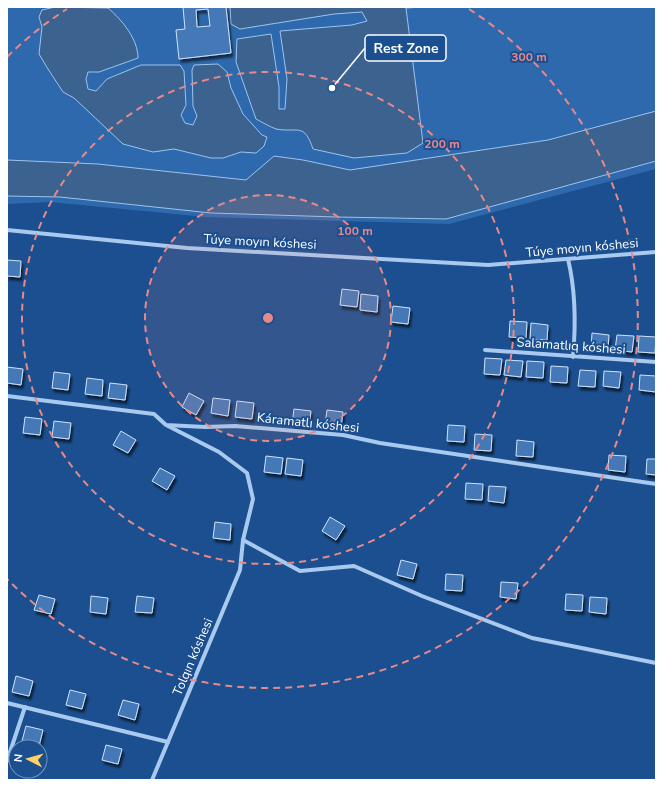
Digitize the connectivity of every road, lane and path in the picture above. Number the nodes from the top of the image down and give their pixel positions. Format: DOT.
graph roads {
  1 [pos="7,230"];
  2 [pos="656,252"];
  3 [pos="568,259"];
  4 [pos="486,350"];
  5 [pos="573,357"];
  6 [pos="656,362"];
  7 [pos="7,396"];
  8 [pos="166,425"];
  9 [pos="656,484"];
  10 [pos="243,540"];
  11 [pos="656,663"];
  12 [pos="7,703"];
  13 [pos="25,707"];
  14 [pos="168,742"];
  15 [pos="7,761"];
  16 [pos="152,780"];
  1 -- 3 [label="street, Túye moyın kóshesi"];
  2 -- 3 [label="street, Túye moyın kóshesi"];
  3 -- 5 [label="street"];
  4 -- 5 [label="street, Salamatlıq kóshesi"];
  5 -- 6 [label="street, Salamatlıq kóshesi"];
  7 -- 8 [label="street"];
  8 -- 9 [label="street, Káramatlı kóshesi"];
  8 -- 10 [label="street, Tolqın kóshesi"];
  10 -- 11 [label="street"];
  10 -- 14 [label="street, Tolqın kóshesi"];
  12 -- 13 [label="street"];
  13 -- 14 [label="street"];
  13 -- 15 [label="street"];
  14 -- 16 [label="street, Tolqın kóshesi"];
}
